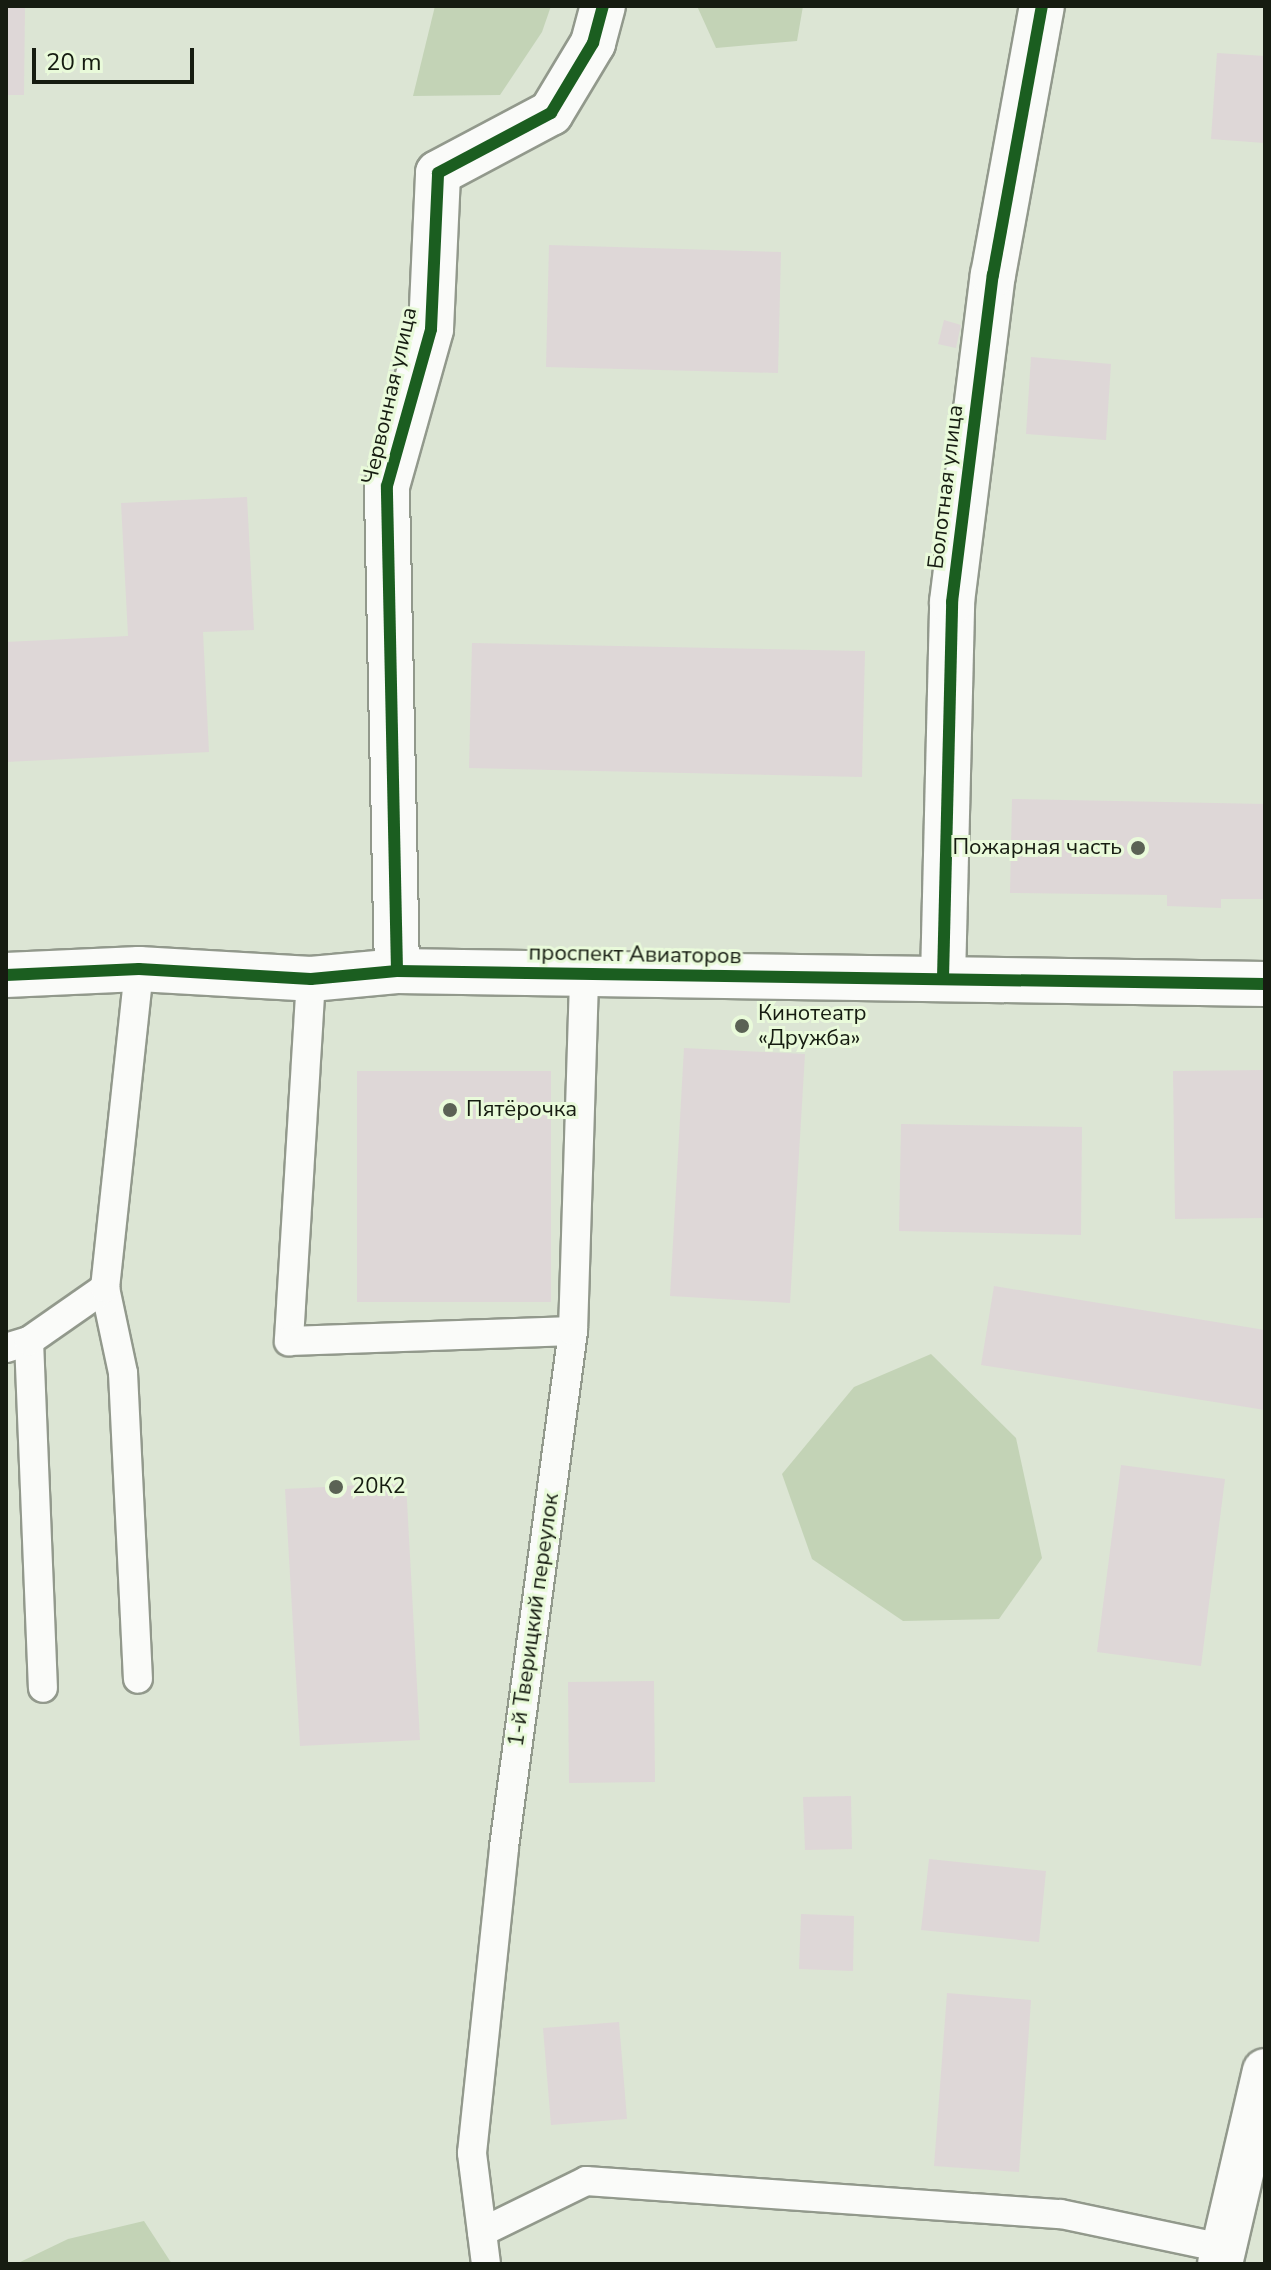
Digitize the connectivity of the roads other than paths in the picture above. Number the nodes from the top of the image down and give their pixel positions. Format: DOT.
graph roads {
  1 [pos="603,6"];
  2 [pos="1042,6"];
  3 [pos="139,969"];
  4 [pos="397,971"];
  5 [pos="584,974"];
  6 [pos="6,975"];
  7 [pos="943,978"];
  8 [pos="311,979"];
  9 [pos="1265,984"];
  10 [pos="105,1288"];
  11 [pos="573,1331"];
  12 [pos="17,1344"];
  13 [pos="138,1679"];
  14 [pos="43,1688"];
  15 [pos="1265,2071"];
  16 [pos="482,2232"];
  17 [pos="1222,2256"];
  18 [pos="486,2264"];
  1 -- 4 [label="street, Червонная улица"];
  2 -- 7 [label="street, Болотная улица"];
  3 -- 6 [label="street, проспект Авиаторов"];
  3 -- 8 [label="street, проспект Авиаторов"];
  3 -- 10 [label="lane"];
  4 -- 5 [label="street, проспект Авиаторов"];
  4 -- 8 [label="street, проспект Авиаторов"];
  5 -- 7 [label="street, проспект Авиаторов"];
  5 -- 11 [label="lane, 1-й Тверицкий переулок"];
  7 -- 9 [label="street, проспект Авиаторов"];
  8 -- 11 [label="lane"];
  10 -- 12 [label="lane"];
  10 -- 13 [label="lane"];
  11 -- 16 [label="lane, 1-й Тверицкий переулок"];
  12 -- 14 [label="lane"];
  15 -- 17 [label="street"];
  16 -- 17 [label="lane"];
  16 -- 18 [label="lane, 1-й Тверицкий переулок"];
}
